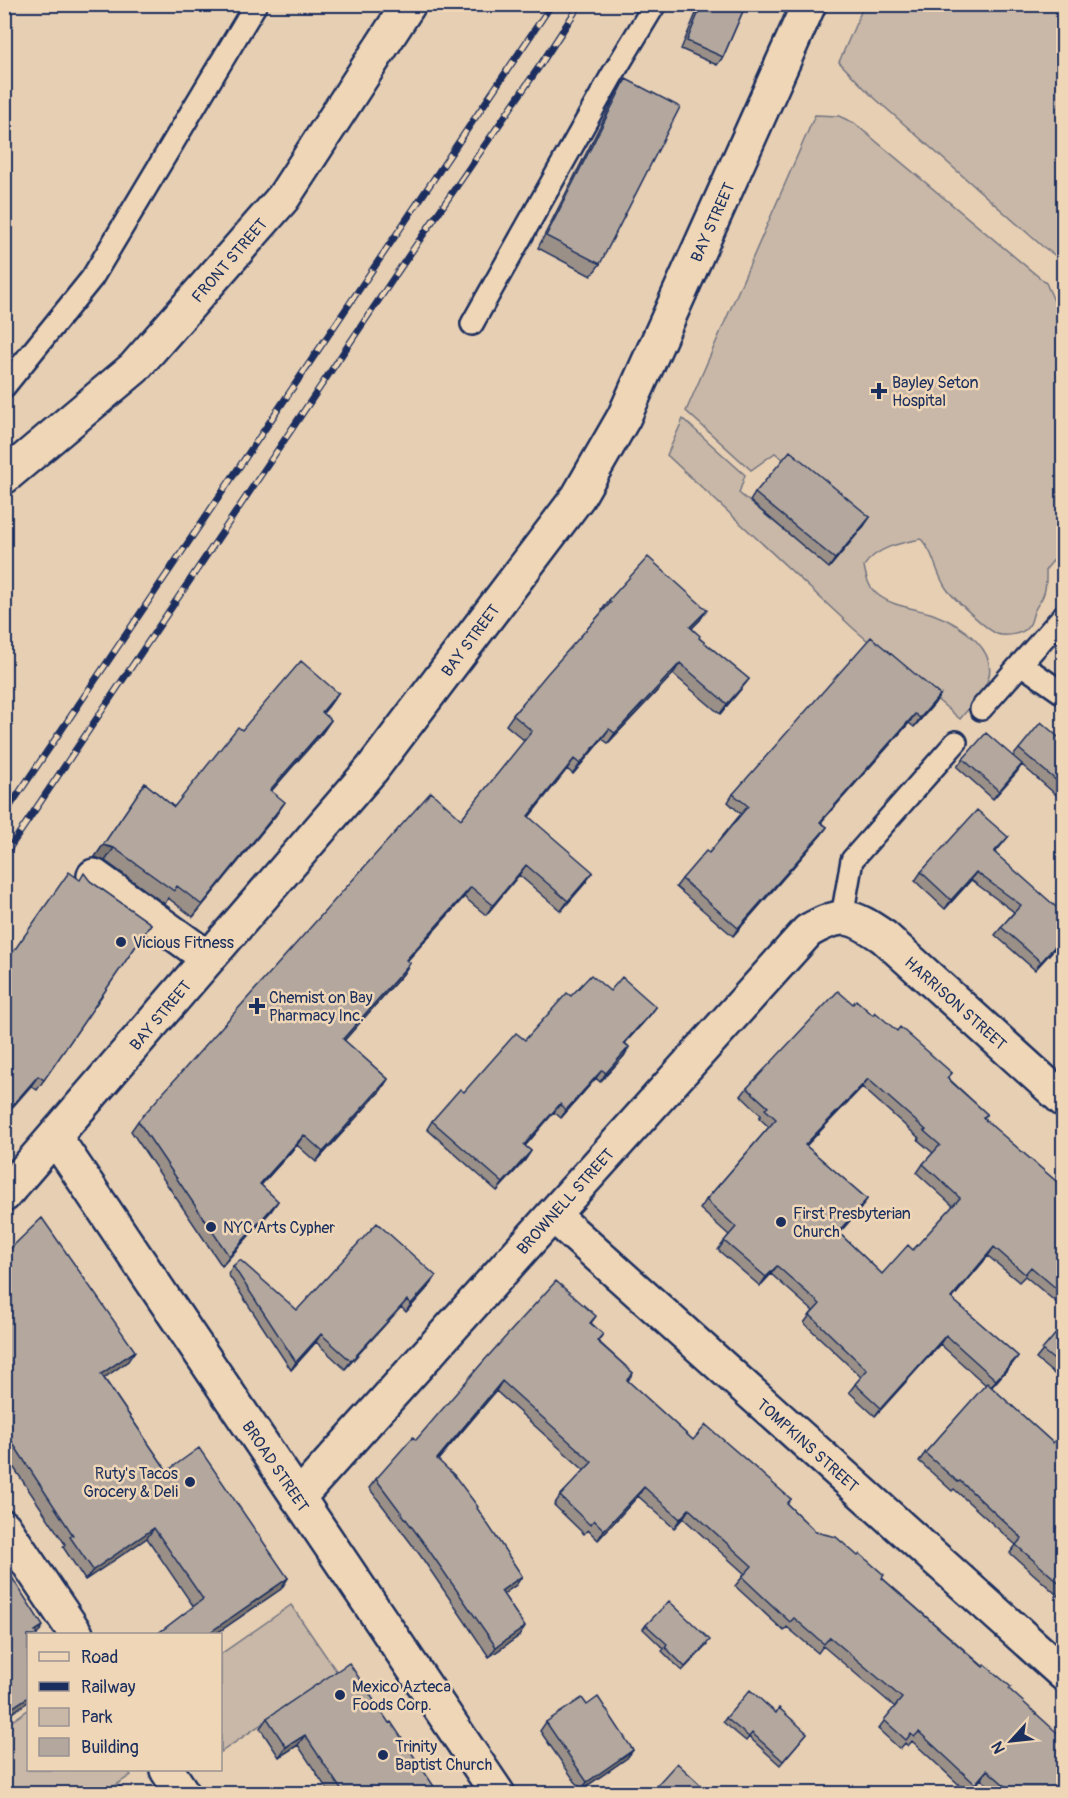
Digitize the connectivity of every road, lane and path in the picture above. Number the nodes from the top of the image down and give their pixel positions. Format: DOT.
graph roads {
  1 [pos="256,4"];
  2 [pos="409,4"];
  3 [pos="655,4"];
  4 [pos="809,4"];
  5 [pos="472,324"];
  6 [pos="4,387"];
  7 [pos="4,477"];
  8 [pos="1064,615"];
  9 [pos="1021,664"];
  10 [pos="1064,694"];
  11 [pos="981,709"];
  12 [pos="956,742"];
  13 [pos="94,876"];
  14 [pos="842,917"];
  15 [pos="208,958"];
  16 [pos="1064,1100"];
  17 [pos="55,1137"];
  18 [pos="4,1195"];
  19 [pos="553,1215"];
  20 [pos="298,1498"];
  21 [pos="4,1527"];
  22 [pos="75,1633"];
  23 [pos="1064,1674"];
  24 [pos="168,1771"];
  25 [pos="183,1794"];
  26 [pos="498,1794"];
  1 -- 6 [label="lane"];
  2 -- 7 [label="street, FRONT STREET"];
  3 -- 5 [label="lane"];
  4 -- 15 [label="street, BAY STREET"];
  8 -- 9 [label="lane"];
  9 -- 10 [label="lane"];
  9 -- 11 [label="lane"];
  12 -- 14 [label="lane"];
  13 -- 15 [label="street"];
  14 -- 16 [label="street, HARRISON STREET"];
  14 -- 19 [label="street, BROWNELL STREET"];
  15 -- 17 [label="street, BAY STREET"];
  17 -- 18 [label="street, BAY STREET"];
  17 -- 20 [label="street, BROAD STREET"];
  19 -- 20 [label="street, BROWNELL STREET"];
  19 -- 23 [label="street, TOMPKINS STREET"];
  20 -- 26 [label="street, BROAD STREET"];
  21 -- 22 [label="street"];
  24 -- 25 [label="street"];
}
